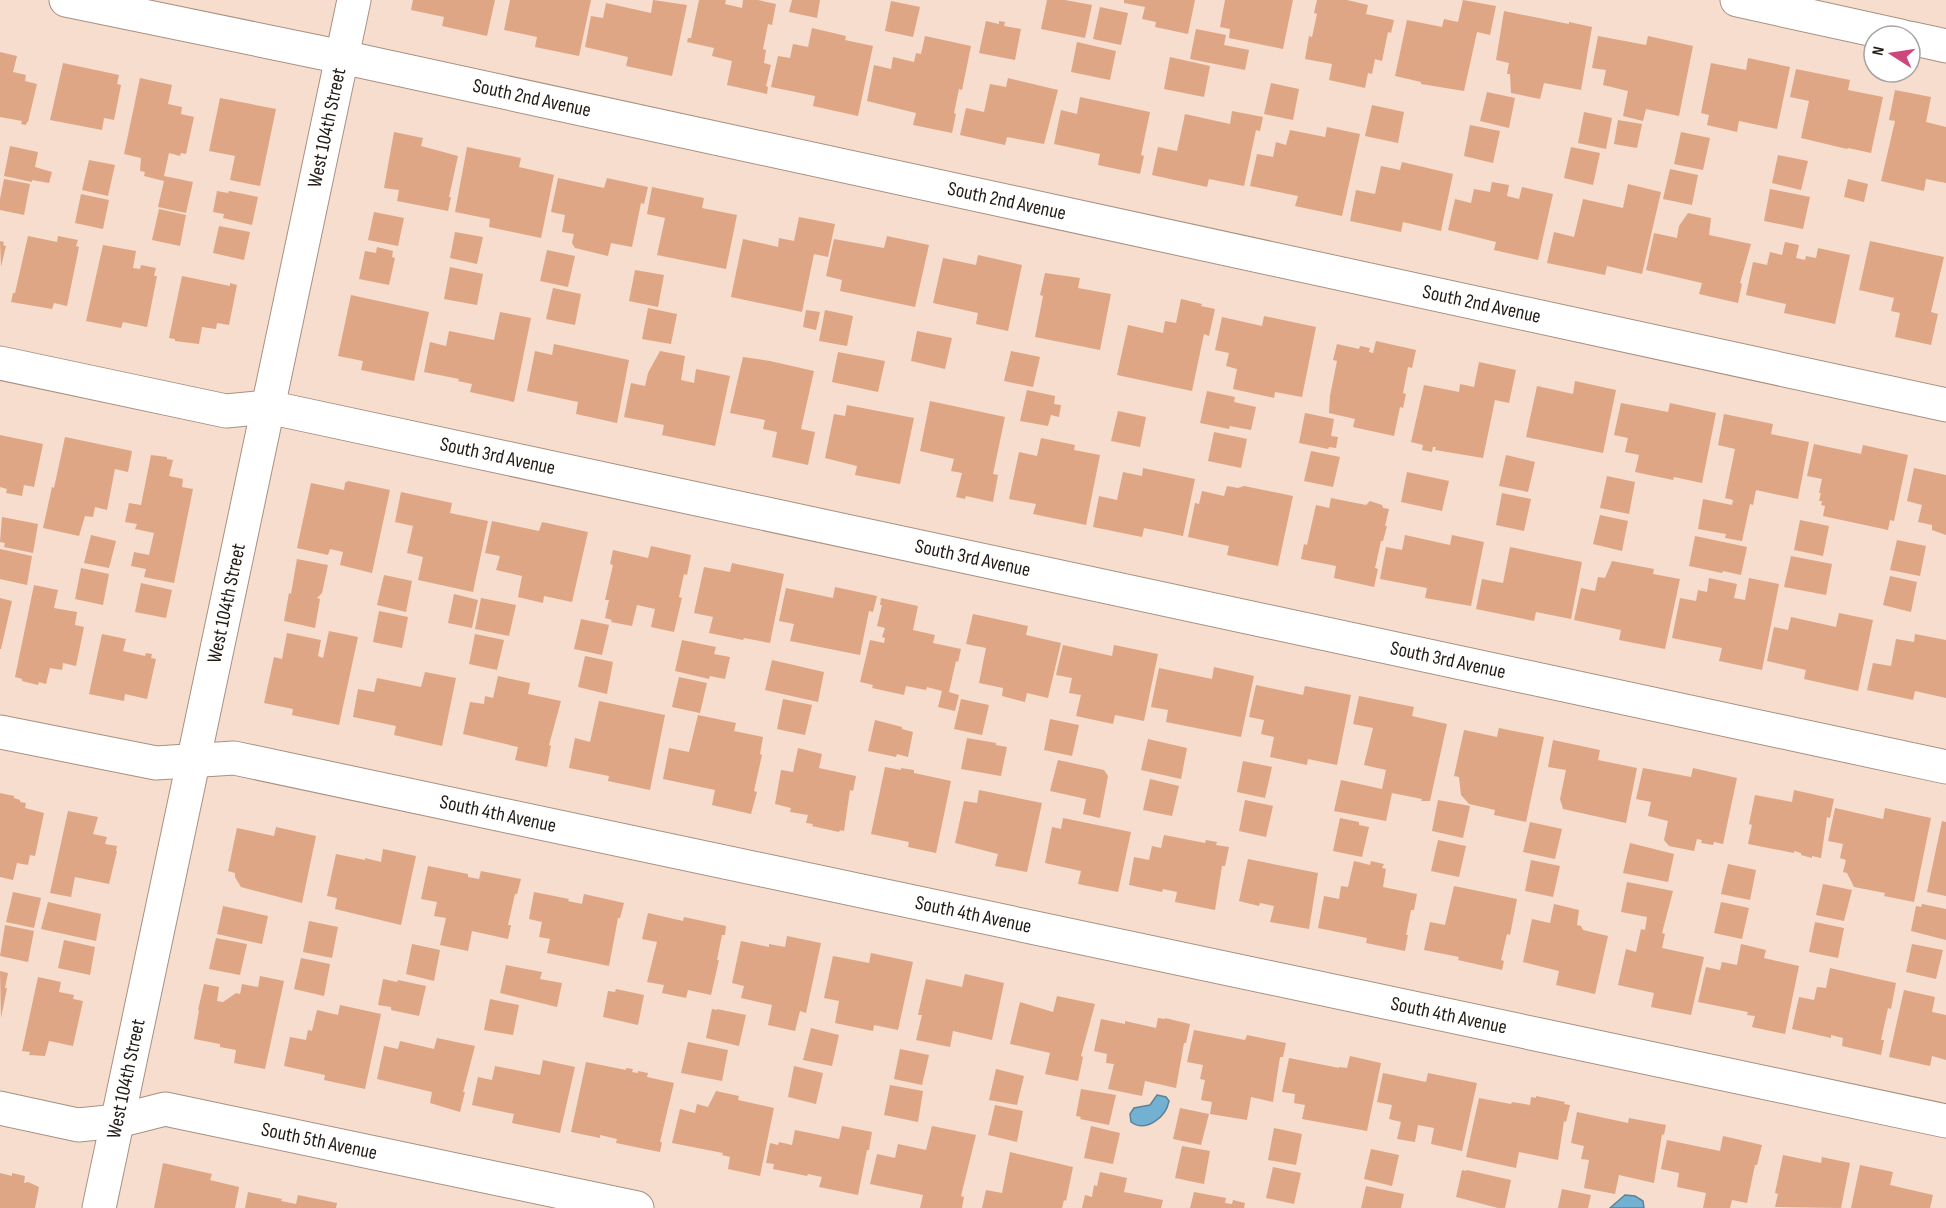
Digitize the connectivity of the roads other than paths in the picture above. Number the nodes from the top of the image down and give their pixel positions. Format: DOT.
graph roads {
  1 [pos="66,0"];
  2 [pos="354,0"];
  3 [pos="1737,0"];
  4 [pos="1862,27"];
  5 [pos="1922,41"];
  6 [pos="1946,46"];
  7 [pos="342,57"];
  8 [pos="0,363"];
  9 [pos="1946,405"];
  10 [pos="268,407"];
  11 [pos="0,732"];
  12 [pos="195,761"];
  13 [pos="1946,767"];
  14 [pos="0,1108"];
  15 [pos="118,1121"];
  16 [pos="1946,1121"];
  17 [pos="99,1208"];
  18 [pos="637,1208"];
  1 -- 7 [label="street, South 2nd Avenue"];
  2 -- 7 [label="street, West 104th Street"];
  3 -- 4 [label="street"];
  5 -- 6 [label="street"];
  7 -- 9 [label="street, South 2nd Avenue"];
  7 -- 10 [label="street, West 104th Street"];
  8 -- 10 [label="street, South 3rd Avenue"];
  10 -- 12 [label="street, West 104th Street"];
  10 -- 13 [label="street, South 3rd Avenue"];
  11 -- 12 [label="street, South 4th Avenue"];
  12 -- 15 [label="street, West 104th Street"];
  12 -- 16 [label="street, South 4th Avenue"];
  14 -- 15 [label="street, South 5th Avenue"];
  15 -- 17 [label="street, West 104th Street"];
  15 -- 18 [label="street, South 5th Avenue"];
}
